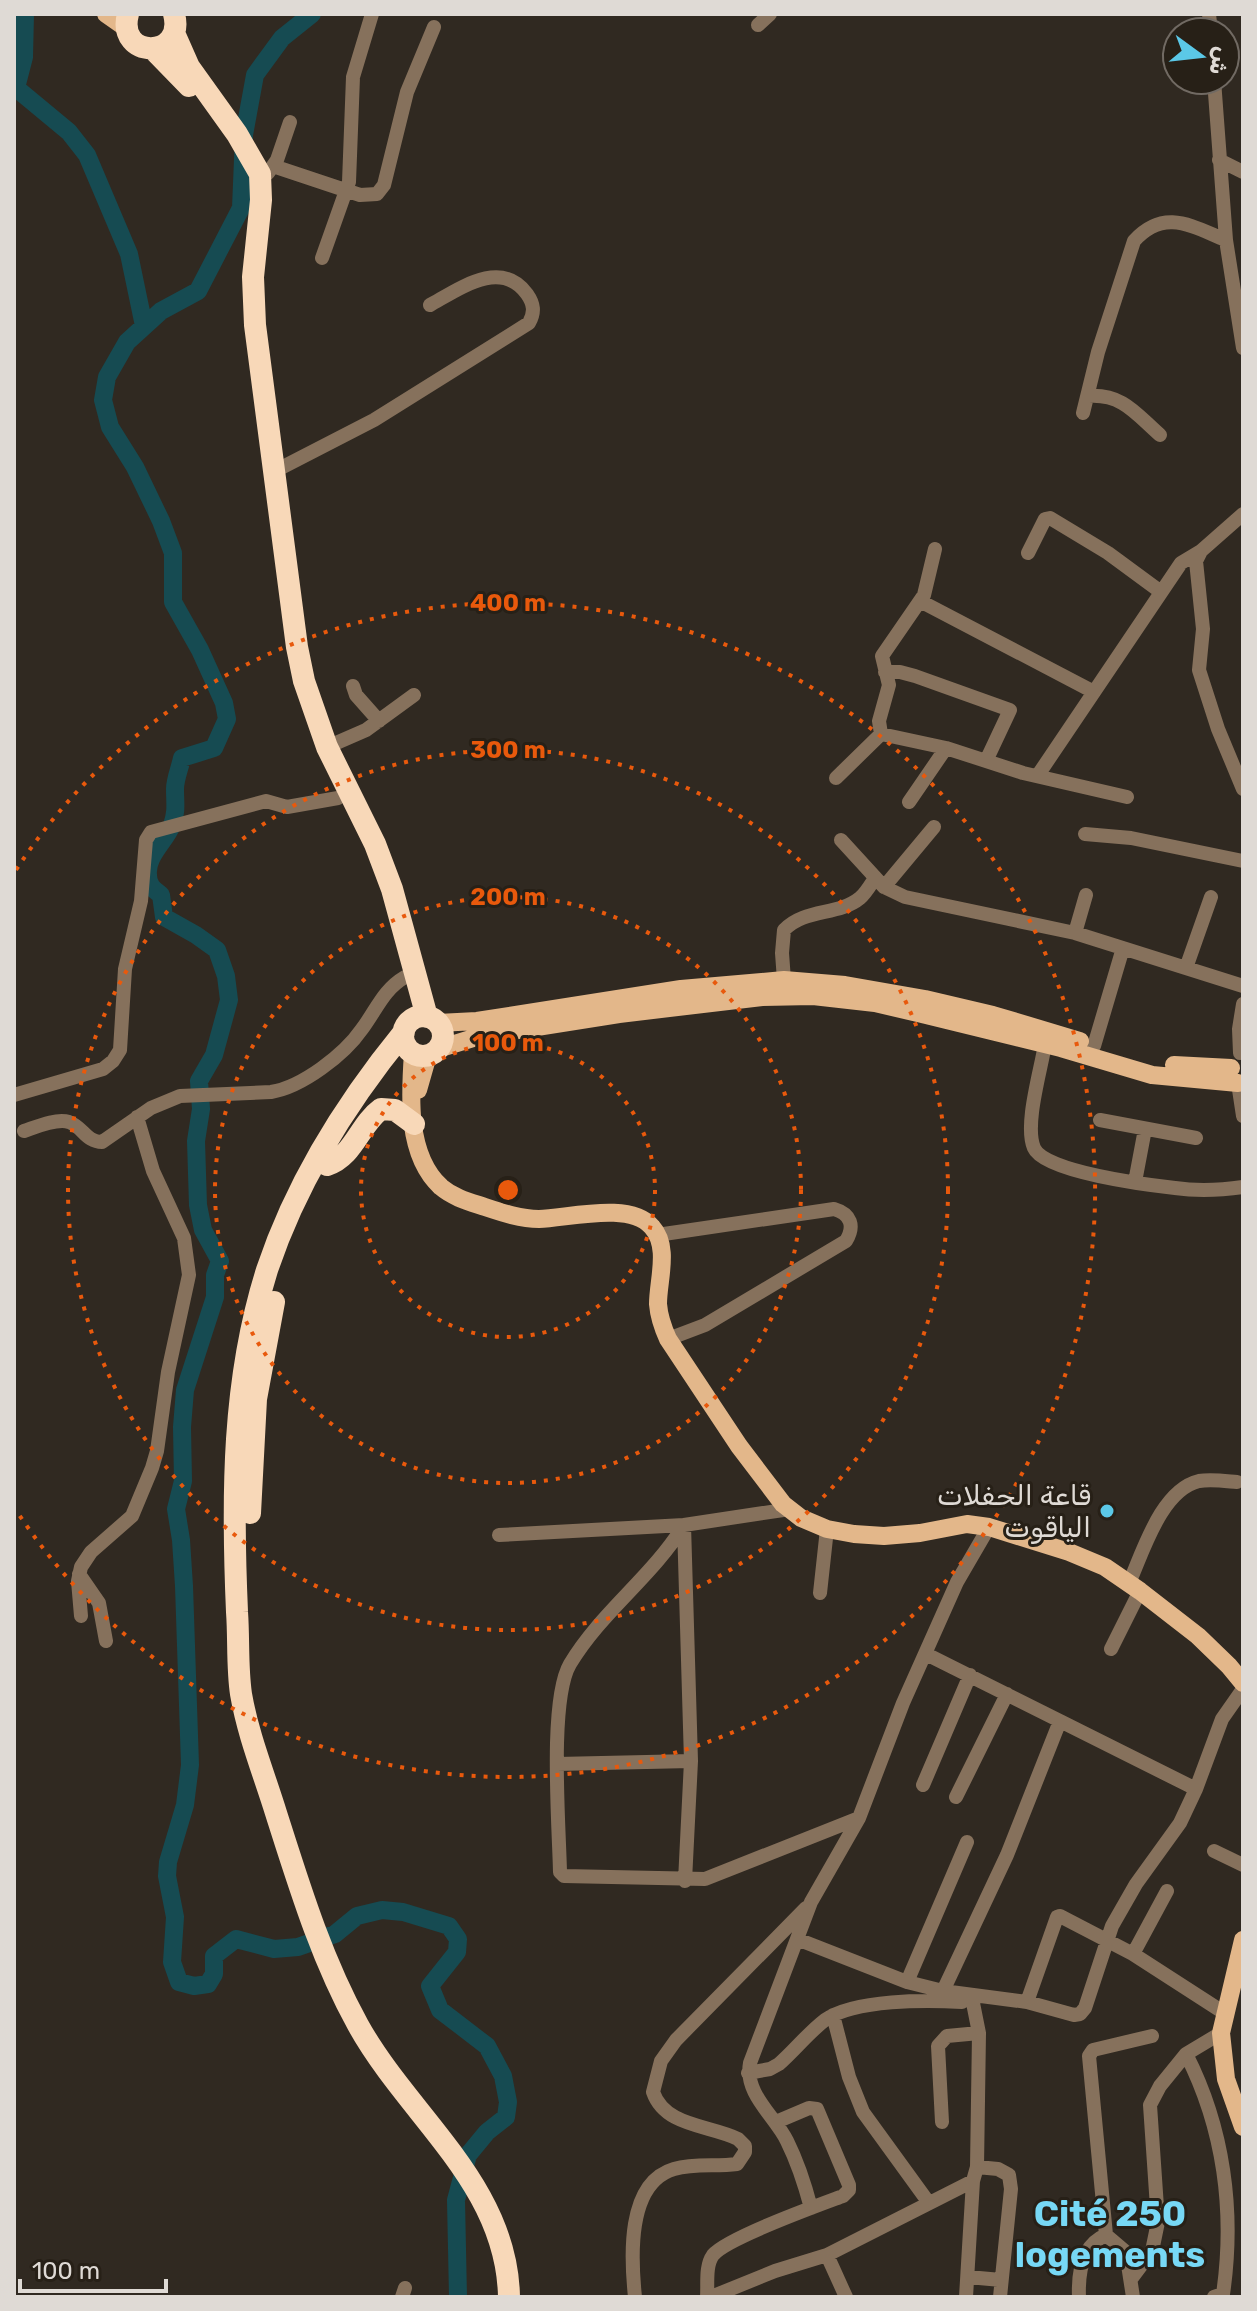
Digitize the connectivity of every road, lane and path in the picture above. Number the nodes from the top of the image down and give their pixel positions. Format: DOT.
graph roads {
  1 [pos="106,14"];
  2 [pos="372,14"];
  3 [pos="770,14"];
  4 [pos="127,21"];
  5 [pos="174,24"];
  6 [pos="758,25"];
  7 [pos="434,27"];
  8 [pos="153,49"];
  9 [pos="1215,96"];
  10 [pos="290,122"];
  11 [pos="232,137"];
  12 [pos="1219,160"];
  13 [pos="260,171"];
  14 [pos="1243,172"];
  15 [pos="347,191"];
  16 [pos="1226,240"];
  17 [pos="322,258"];
  18 [pos="1238,297"];
  19 [pos="430,305"];
  20 [pos="1243,348"];
  21 [pos="1089,396"];
  22 [pos="1083,413"];
  23 [pos="1160,435"];
  24 [pos="275,471"];
  25 [pos="1240,519"];
  26 [pos="935,549"];
  27 [pos="1201,551"];
  28 [pos="1028,553"];
  29 [pos="1161,592"];
  30 [pos="920,601"];
  31 [pos="885,672"];
  32 [pos="353,686"];
  33 [pos="1094,692"];
  34 [pos="414,695"];
  35 [pos="379,721"];
  36 [pos="881,734"];
  37 [pos="327,747"];
  38 [pos="946,748"];
  39 [pos="986,761"];
  40 [pos="1038,775"];
  41 [pos="836,778"];
  42 [pos="1243,789"];
  43 [pos="1127,797"];
  44 [pos="338,798"];
  45 [pos="909,802"];
  46 [pos="934,827"];
  47 [pos="1085,834"];
  48 [pos="841,840"];
  49 [pos="1243,861"];
  50 [pos="880,882"];
  51 [pos="1086,895"];
  52 [pos="1211,897"];
  53 [pos="1075,933"];
  54 [pos="1123,948"];
  55 [pos="1186,968"];
  56 [pos="405,977"];
  57 [pos="779,985"];
  58 [pos="1243,986"];
  59 [pos="1243,1004"];
  60 [pos="421,1038"];
  61 [pos="1045,1044"];
  62 [pos="1094,1046"];
  63 [pos="1239,1071"];
  64 [pos="14,1095"];
  65 [pos="1243,1116"];
  66 [pos="137,1117"];
  67 [pos="413,1118"];
  68 [pos="1100,1120"];
  69 [pos="1145,1129"];
  70 [pos="24,1131"];
  71 [pos="1196,1138"];
  72 [pos="327,1165"];
  73 [pos="1135,1182"];
  74 [pos="1243,1187"];
  75 [pos="657,1235"];
  76 [pos="668,1339"];
  77 [pos="1237,1482"];
  78 [pos="790,1509"];
  79 [pos="684,1525"];
  80 [pos="989,1527"];
  81 [pos="827,1529"];
  82 [pos="499,1535"];
  83 [pos="79,1574"];
  84 [pos="1135,1587"];
  85 [pos="820,1593"];
  86 [pos="81,1616"];
  87 [pos="106,1641"];
  88 [pos="1111,1649"];
  89 [pos="926,1654"];
  90 [pos="970,1675"];
  91 [pos="1243,1686"];
  92 [pos="1007,1694"];
  93 [pos="1060,1721"];
  94 [pos="691,1761"];
  95 [pos="557,1764"];
  96 [pos="923,1785"];
  97 [pos="1196,1789"];
  98 [pos="956,1797"];
  99 [pos="859,1818"];
  100 [pos="967,1842"];
  101 [pos="1214,1851"];
  102 [pos="1243,1865"];
  103 [pos="685,1881"];
  104 [pos="1167,1891"];
  105 [pos="811,1902"];
  106 [pos="319,1922"];
  107 [pos="1107,1938"];
  108 [pos="797,1939"];
  109 [pos="1243,1940"];
  110 [pos="1133,1954"];
  111 [pos="907,1982"];
  112 [pos="943,1991"];
  113 [pos="1027,2002"];
  114 [pos="973,2003"];
  115 [pos="1050,2009"];
  116 [pos="1226,2014"];
  117 [pos="833,2015"];
  118 [pos="979,2033"];
  119 [pos="1221,2033"];
  120 [pos="1152,2036"];
  121 [pos="1186,2054"];
  122 [pos="748,2073"];
  123 [pos="776,2122"];
  124 [pos="942,2122"];
  125 [pos="1243,2127"];
  126 [pos="975,2174"];
  127 [pos="484,2188"];
  128 [pos="929,2203"];
  129 [pos="811,2208"];
  130 [pos="1106,2235"];
  131 [pos="827,2255"];
  132 [pos="968,2277"];
  133 [pos="1131,2279"];
  134 [pos="1001,2280"];
  135 [pos="509,2297"];
  136 [pos="522,2297"];
  137 [pos="635,2297"];
  138 [pos="709,2297"];
  139 [pos="846,2297"];
  140 [pos="966,2297"];
  141 [pos="1000,2297"];
  142 [pos="1079,2297"];
  143 [pos="1133,2297"];
  144 [pos="1214,2297"];
  1 -- 4 [label="main road"];
  2 -- 15 [label="street"];
  3 -- 6 [label="street"];
  4 -- 8 [label="highway"];
  5 -- 8 [label="highway"];
  5 -- 11 [label="highway"];
  7 -- 15 [label="street"];
  8 -- 11 [label="highway"];
  9 -- 12 [label="street"];
  10 -- 13 [label="street"];
  11 -- 13 [label="highway"];
  12 -- 14 [label="street"];
  12 -- 16 [label="street"];
  13 -- 15 [label="street"];
  13 -- 24 [label="highway"];
  13 -- 44 [label="highway"];
  15 -- 17 [label="street"];
  16 -- 18 [label="street"];
  16 -- 21 [label="street"];
  18 -- 20 [label="street"];
  19 -- 24 [label="street"];
  21 -- 22 [label="street"];
  21 -- 23 [label="street"];
  24 -- 37 [label="highway"];
  25 -- 27 [label="street"];
  26 -- 30 [label="street"];
  27 -- 29 [label="street"];
  27 -- 42 [label="street"];
  28 -- 29 [label="street"];
  29 -- 33 [label="street"];
  30 -- 31 [label="street"];
  30 -- 33 [label="street"];
  31 -- 36 [label="street"];
  31 -- 39 [label="street"];
  32 -- 35 [label="street"];
  33 -- 40 [label="street"];
  34 -- 35 [label="street"];
  35 -- 37 [label="street"];
  36 -- 38 [label="street"];
  36 -- 41 [label="street"];
  37 -- 60 [label="highway"];
  38 -- 39 [label="street"];
  38 -- 45 [label="street"];
  39 -- 40 [label="street"];
  40 -- 43 [label="street"];
  44 -- 56 [label="highway"];
  44 -- 64 [label="street"];
  46 -- 50 [label="street"];
  47 -- 49 [label="street"];
  48 -- 50 [label="street"];
  50 -- 53 [label="street"];
  50 -- 57 [label="street"];
  51 -- 53 [label="street"];
  52 -- 55 [label="street"];
  53 -- 54 [label="street"];
  54 -- 55 [label="street"];
  54 -- 62 [label="street"];
  55 -- 58 [label="street"];
  56 -- 60 [label="highway"];
  56 -- 66 [label="street"];
  57 -- 60 [label="main road"];
  57 -- 60 [label="main road"];
  57 -- 61 [label="main road"];
  57 -- 62 [label="main road"];
  59 -- 63 [label="street"];
  60 -- 67 [label="main road"];
  60 -- 72 [label="highway"];
  60 -- 106 [label="highway"];
  61 -- 63 [label="main road"];
  61 -- 73 [label="street"];
  62 -- 63 [label="main road"];
  63 -- 65 [label="street"];
  66 -- 70 [label="street"];
  66 -- 83 [label="street"];
  67 -- 72 [label="highway"];
  67 -- 75 [label="main road"];
  68 -- 69 [label="street"];
  69 -- 71 [label="street"];
  69 -- 73 [label="street"];
  72 -- 106 [label="highway"];
  73 -- 74 [label="street"];
  75 -- 76 [label="main road"];
  75 -- 76 [label="street"];
  76 -- 78 [label="main road"];
  77 -- 84 [label="street"];
  78 -- 79 [label="street"];
  78 -- 81 [label="main road"];
  79 -- 82 [label="street"];
  79 -- 94 [label="street"];
  79 -- 95 [label="street"];
  80 -- 81 [label="main road"];
  80 -- 84 [label="main road"];
  80 -- 89 [label="street"];
  81 -- 85 [label="street"];
  83 -- 86 [label="street"];
  83 -- 87 [label="street"];
  84 -- 88 [label="street"];
  84 -- 91 [label="main road"];
  89 -- 90 [label="street"];
  89 -- 99 [label="street"];
  90 -- 92 [label="street"];
  90 -- 96 [label="street"];
  91 -- 97 [label="street"];
  92 -- 93 [label="street"];
  92 -- 98 [label="street"];
  93 -- 97 [label="street"];
  93 -- 112 [label="street"];
  94 -- 95 [label="street"];
  94 -- 103 [label="street"];
  95 -- 103 [label="street"];
  97 -- 107 [label="street"];
  99 -- 103 [label="street"];
  99 -- 105 [label="street"];
  100 -- 111 [label="street"];
  101 -- 102 [label="street"];
  104 -- 110 [label="street"];
  105 -- 108 [label="street"];
  105 -- 137 [label="street"];
  106 -- 127 [label="highway"];
  107 -- 110 [label="street"];
  107 -- 113 [label="street"];
  107 -- 115 [label="street"];
  108 -- 111 [label="street"];
  108 -- 122 [label="street"];
  109 -- 116 [label="main road"];
  110 -- 116 [label="street"];
  111 -- 112 [label="street"];
  112 -- 113 [label="street"];
  113 -- 115 [label="street"];
  114 -- 115 [label="street"];
  114 -- 117 [label="street"];
  114 -- 118 [label="street"];
  116 -- 119 [label="main road"];
  117 -- 122 [label="street"];
  117 -- 128 [label="street"];
  118 -- 124 [label="street"];
  118 -- 126 [label="street"];
  119 -- 121 [label="street"];
  119 -- 125 [label="main road"];
  120 -- 130 [label="street"];
  121 -- 133 [label="street"];
  121 -- 144 [label="street"];
  122 -- 123 [label="street"];
  123 -- 129 [label="street"];
  123 -- 129 [label="street"];
  126 -- 128 [label="street"];
  126 -- 132 [label="street"];
  126 -- 134 [label="street"];
  127 -- 135 [label="highway"];
  127 -- 136 [label="highway"];
  128 -- 131 [label="street"];
  129 -- 138 [label="street"];
  130 -- 133 [label="street"];
  130 -- 142 [label="street"];
  131 -- 138 [label="street"];
  131 -- 139 [label="street"];
  132 -- 134 [label="street"];
  132 -- 140 [label="street"];
  133 -- 143 [label="street"];
  134 -- 141 [label="street"];
}
